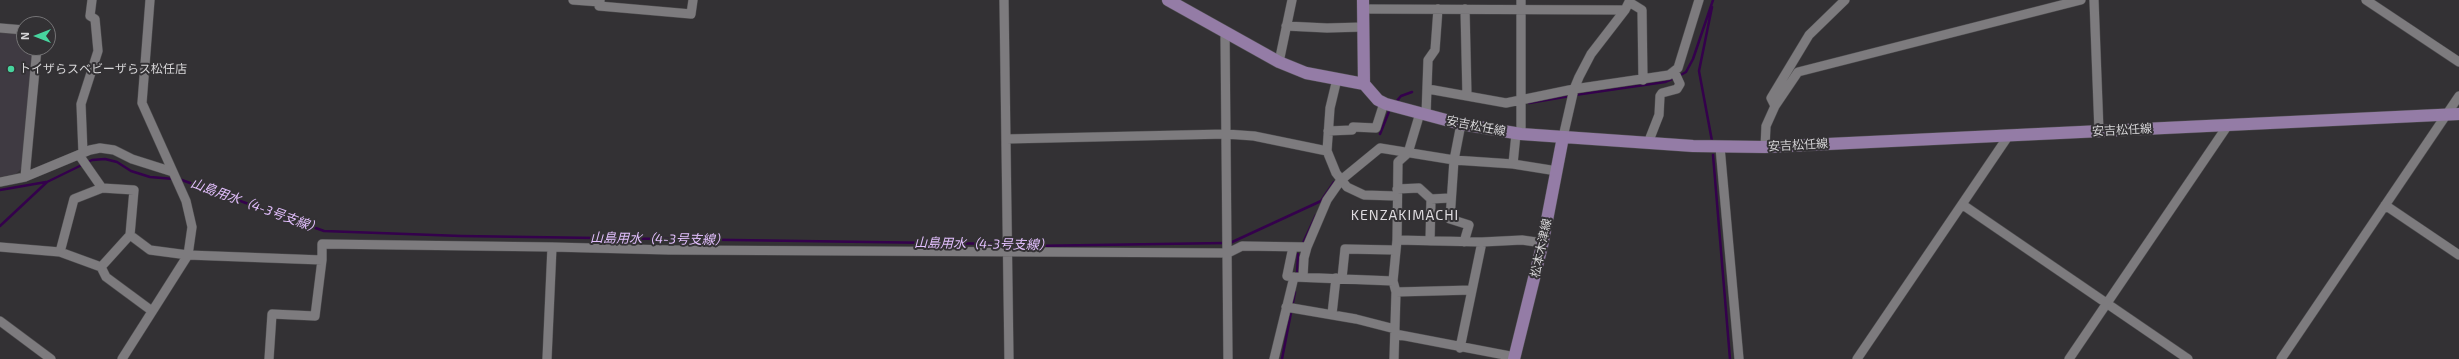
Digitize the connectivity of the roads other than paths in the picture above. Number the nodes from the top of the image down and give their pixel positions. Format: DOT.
graph roads {
  1 [pos="92,0"];
  2 [pos="150,0"];
  3 [pos="573,0"];
  4 [pos="693,0"];
  5 [pos="1004,0"];
  6 [pos="1168,0"];
  7 [pos="1292,0"];
  8 [pos="1699,0"];
  9 [pos="1846,0"];
  10 [pos="2081,0"];
  11 [pos="2094,0"];
  12 [pos="2366,0"];
  13 [pos="599,3"];
  14 [pos="1409,4"];
  15 [pos="1628,4"];
  16 [pos="1184,5"];
  17 [pos="1363,5"];
  18 [pos="1521,5"];
  19 [pos="1438,9"];
  20 [pos="1465,9"];
  21 [pos="1286,26"];
  22 [pos="1363,27"];
  23 [pos="0,28"];
  24 [pos="16,29"];
  25 [pos="1225,32"];
  26 [pos="37,56"];
  27 [pos="1280,62"];
  28 [pos="2459,62"];
  29 [pos="1674,72"];
  30 [pos="1337,79"];
  31 [pos="1643,80"];
  32 [pos="1364,84"];
  33 [pos="1428,89"];
  34 [pos="1573,94"];
  35 [pos="1467,96"];
  36 [pos="2459,96"];
  37 [pos="1386,104"];
  38 [pos="1522,104"];
  39 [pos="1775,106"];
  40 [pos="1423,114"];
  41 [pos="2459,114"];
  42 [pos="2446,115"];
  43 [pos="1461,124"];
  44 [pos="2228,125"];
  45 [pos="1328,131"];
  46 [pos="2099,131"];
  47 [pos="1226,134"];
  48 [pos="1518,134"];
  49 [pos="2009,135"];
  50 [pos="1564,137"];
  51 [pos="1006,138"];
  52 [pos="1648,143"];
  53 [pos="1720,147"];
  54 [pos="1765,147"];
  55 [pos="1327,151"];
  56 [pos="1408,153"];
  57 [pos="83,158"];
  58 [pos="1454,160"];
  59 [pos="1513,164"];
  60 [pos="1557,171"];
  61 [pos="174,174"];
  62 [pos="25,177"];
  63 [pos="1341,180"];
  64 [pos="0,182"];
  65 [pos="102,188"];
  66 [pos="1397,192"];
  67 [pos="1450,198"];
  68 [pos="1431,199"];
  69 [pos="1963,205"];
  70 [pos="2385,205"];
  71 [pos="130,235"];
  72 [pos="1397,240"];
  73 [pos="1430,241"];
  74 [pos="1464,242"];
  75 [pos="1482,242"];
  76 [pos="1543,243"];
  77 [pos="0,247"];
  78 [pos="552,247"];
  79 [pos="1227,247"];
  80 [pos="1293,247"];
  81 [pos="1307,247"];
  82 [pos="1395,250"];
  83 [pos="1009,251"];
  84 [pos="60,252"];
  85 [pos="2459,254"];
  86 [pos="188,255"];
  87 [pos="322,260"];
  88 [pos="101,267"];
  89 [pos="1297,277"];
  90 [pos="1339,278"];
  91 [pos="1393,281"];
  92 [pos="1472,290"];
  93 [pos="1396,292"];
  94 [pos="2108,304"];
  95 [pos="1287,307"];
  96 [pos="152,311"];
  97 [pos="1332,314"];
  98 [pos="0,321"];
  99 [pos="1395,332"];
  100 [pos="1460,348"];
  101 [pos="1514,358"];
  102 [pos="51,359"];
  103 [pos="122,359"];
  104 [pos="269,359"];
  105 [pos="547,359"];
  106 [pos="1009,359"];
  107 [pos="1228,359"];
  108 [pos="1274,359"];
  109 [pos="1394,359"];
  110 [pos="1739,359"];
  111 [pos="1857,359"];
  112 [pos="2069,359"];
  113 [pos="2188,359"];
  114 [pos="2281,359"];
  1 -- 57 [label="street"];
  2 -- 61 [label="street"];
  3 -- 13 [label="street"];
  4 -- 13 [label="street"];
  5 -- 51 [label="street"];
  6 -- 16 [label="main road"];
  7 -- 21 [label="street"];
  8 -- 29 [label="street"];
  9 -- 39 [label="street"];
  10 -- 39 [label="street"];
  11 -- 46 [label="street"];
  12 -- 28 [label="street"];
  14 -- 17 [label="street"];
  14 -- 19 [label="street"];
  15 -- 18 [label="street"];
  15 -- 31 [label="street"];
  15 -- 34 [label="street"];
  16 -- 25 [label="main road"];
  17 -- 22 [label="main road"];
  18 -- 20 [label="street"];
  18 -- 38 [label="street"];
  19 -- 20 [label="street"];
  19 -- 33 [label="street"];
  20 -- 35 [label="street"];
  21 -- 22 [label="street"];
  21 -- 27 [label="street"];
  22 -- 32 [label="main road"];
  23 -- 24 [label="street"];
  25 -- 27 [label="main road"];
  25 -- 47 [label="street"];
  26 -- 62 [label="street"];
  27 -- 30 [label="main road"];
  29 -- 31 [label="street"];
  29 -- 52 [label="street"];
  30 -- 32 [label="main road"];
  30 -- 45 [label="street"];
  31 -- 34 [label="street"];
  32 -- 37 [label="main road, 安吉松任線"];
  33 -- 35 [label="street"];
  33 -- 40 [label="street"];
  34 -- 38 [label="street"];
  34 -- 50 [label="street"];
  35 -- 38 [label="street"];
  36 -- 42 [label="street"];
  37 -- 40 [label="main road, 安吉松任線"];
  37 -- 45 [label="street"];
  38 -- 48 [label="street"];
  39 -- 54 [label="street"];
  40 -- 43 [label="main road, 安吉松任線"];
  40 -- 56 [label="street"];
  41 -- 42 [label="main road, 安吉松任線"];
  42 -- 44 [label="main road, 安吉松任線"];
  42 -- 70 [label="street"];
  43 -- 48 [label="main road, 安吉松任線"];
  43 -- 58 [label="street"];
  44 -- 46 [label="main road, 安吉松任線"];
  44 -- 94 [label="street"];
  45 -- 55 [label="street"];
  46 -- 49 [label="main road, 安吉松任線"];
  47 -- 51 [label="street"];
  47 -- 55 [label="street"];
  47 -- 79 [label="street"];
  48 -- 50 [label="main road, 安吉松任線"];
  48 -- 59 [label="street"];
  49 -- 54 [label="main road, 安吉松任線"];
  49 -- 69 [label="street"];
  50 -- 52 [label="main road, 安吉松任線"];
  50 -- 60 [label="main road, 松本木津線"];
  51 -- 83 [label="street"];
  52 -- 53 [label="main road, 安吉松任線"];
  53 -- 54 [label="main road, 安吉松任線"];
  53 -- 110 [label="street"];
  55 -- 63 [label="street"];
  56 -- 58 [label="street"];
  56 -- 63 [label="street"];
  56 -- 66 [label="street"];
  57 -- 61 [label="street"];
  57 -- 62 [label="street"];
  57 -- 65 [label="street"];
  58 -- 59 [label="street"];
  58 -- 67 [label="street"];
  59 -- 60 [label="street"];
  60 -- 76 [label="main road, 松本木津線"];
  61 -- 86 [label="street"];
  62 -- 64 [label="street"];
  63 -- 66 [label="street"];
  63 -- 81 [label="street"];
  65 -- 71 [label="street"];
  65 -- 84 [label="street"];
  66 -- 68 [label="street"];
  66 -- 72 [label="street"];
  67 -- 68 [label="street"];
  67 -- 74 [label="street"];
  68 -- 73 [label="street"];
  69 -- 94 [label="street"];
  69 -- 111 [label="street"];
  70 -- 85 [label="street"];
  70 -- 114 [label="street"];
  71 -- 86 [label="street"];
  71 -- 88 [label="street"];
  72 -- 73 [label="street"];
  72 -- 82 [label="street"];
  73 -- 74 [label="street"];
  74 -- 75 [label="street"];
  75 -- 76 [label="street"];
  75 -- 92 [label="street"];
  76 -- 101 [label="main road, 松本木津線"];
  77 -- 84 [label="street"];
  78 -- 83 [label="street"];
  78 -- 87 [label="street"];
  78 -- 105 [label="street"];
  79 -- 80 [label="street"];
  79 -- 83 [label="street"];
  79 -- 107 [label="street"];
  80 -- 81 [label="street"];
  80 -- 89 [label="street"];
  81 -- 89 [label="street"];
  82 -- 90 [label="street"];
  82 -- 91 [label="street"];
  83 -- 106 [label="street"];
  84 -- 88 [label="street"];
  86 -- 87 [label="street"];
  86 -- 96 [label="street"];
  87 -- 104 [label="street"];
  88 -- 96 [label="street"];
  89 -- 90 [label="street"];
  89 -- 95 [label="street"];
  90 -- 91 [label="street"];
  90 -- 97 [label="street"];
  91 -- 93 [label="street"];
  92 -- 93 [label="street"];
  92 -- 100 [label="street"];
  93 -- 99 [label="street"];
  94 -- 112 [label="street"];
  94 -- 113 [label="street"];
  95 -- 97 [label="street"];
  95 -- 108 [label="street"];
  96 -- 103 [label="street"];
  97 -- 99 [label="street"];
  98 -- 102 [label="street"];
  99 -- 100 [label="street"];
  99 -- 109 [label="street"];
  100 -- 101 [label="street"];
}
